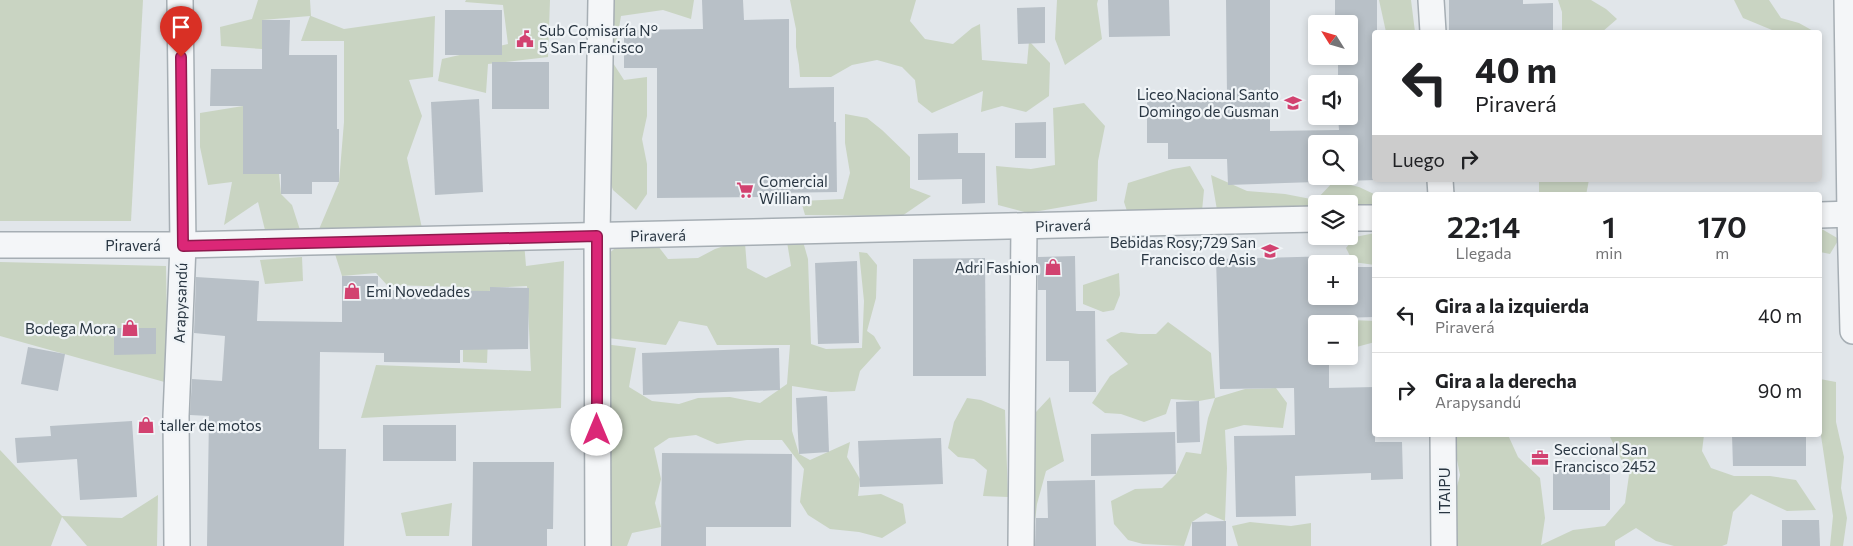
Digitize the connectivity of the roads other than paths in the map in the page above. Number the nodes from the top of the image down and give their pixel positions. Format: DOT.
graph roads {
  1 [pos="180,0"];
  2 [pos="601,0"];
  3 [pos="1432,0"];
  4 [pos="1848,0"];
  5 [pos="1433,30"];
  6 [pos="1851,214"];
  7 [pos="1822,215"];
  8 [pos="1358,218"];
  9 [pos="1372,218"];
  10 [pos="1308,219"];
  11 [pos="1024,226"];
  12 [pos="597,236"];
  13 [pos="0,246"];
  14 [pos="183,246"];
  15 [pos="1853,331"];
  16 [pos="1444,437"];
  17 [pos="177,546"];
  18 [pos="598,546"];
  19 [pos="1021,546"];
  20 [pos="1444,546"];
  1 -- 14 [label="street, Arapysandú"];
  2 -- 12 [label="street"];
  3 -- 5 [label="street"];
  4 -- 6 [label="street"];
  6 -- 7 [label="street"];
  6 -- 15 [label="street"];
  8 -- 9 [label="street"];
  10 -- 11 [label="street, Piraverá"];
  11 -- 12 [label="street, Piraverá"];
  11 -- 19 [label="street"];
  12 -- 14 [label="street, Piraverá"];
  12 -- 18 [label="street"];
  13 -- 14 [label="street, Piraverá"];
  14 -- 17 [label="street, Arapysandú"];
  16 -- 20 [label="street, ITAIPU"];
}
